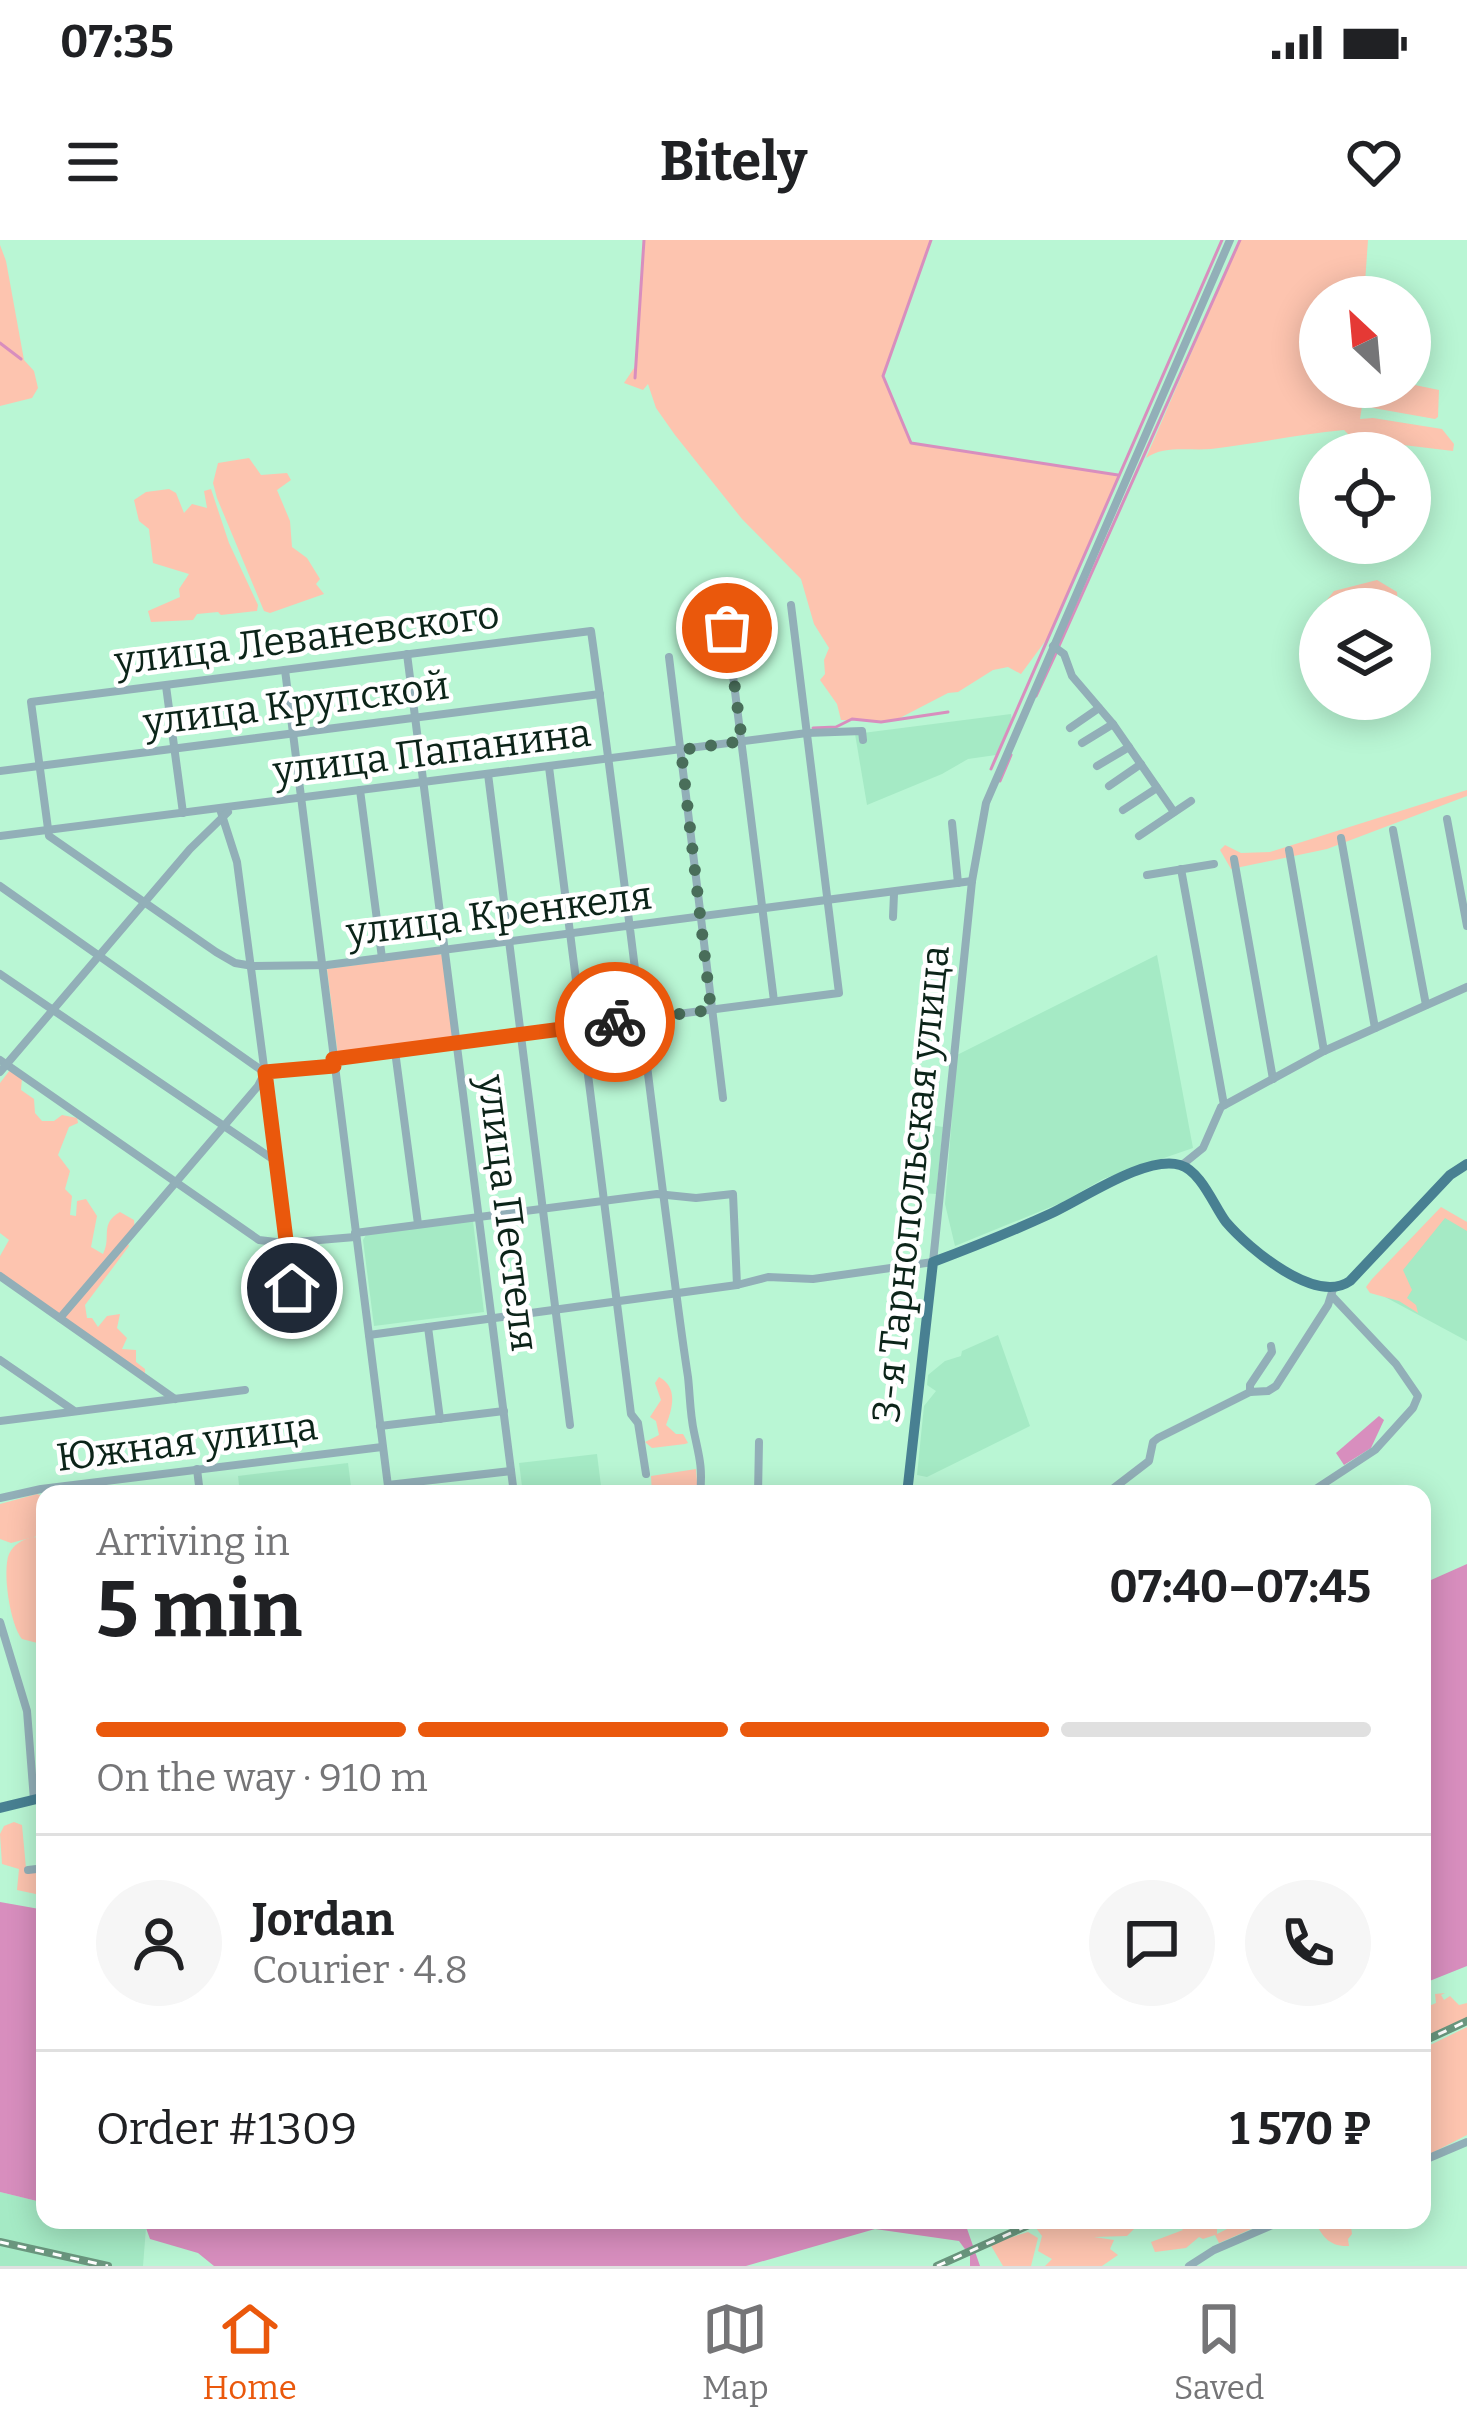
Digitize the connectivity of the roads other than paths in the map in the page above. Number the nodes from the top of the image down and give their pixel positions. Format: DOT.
graph roads {
  1 [pos="1230,240"];
  2 [pos="790,604"];
  3 [pos="727,628"];
  4 [pos="1053,646"];
  5 [pos="407,654"];
  6 [pos="670,657"];
  7 [pos="285,670"];
  8 [pos="166,686"];
  9 [pos="600,694"];
  10 [pos="1099,708"];
  11 [pos="416,718"];
  12 [pos="1112,724"];
  13 [pos="1070,728"];
  14 [pos="807,733"];
  15 [pos="292,734"];
  16 [pos="863,740"];
  17 [pos="742,741"];
  18 [pos="1082,743"];
  19 [pos="174,747"];
  20 [pos="1129,747"];
  21 [pos="681,750"];
  22 [pos="609,759"];
  23 [pos="1141,764"];
  24 [pos="39,766"];
  25 [pos="1096,766"];
  26 [pos="549,767"];
  27 [pos="0,771"];
  28 [pos="488,774"];
  29 [pos="424,782"];
  30 [pos="1109,786"];
  31 [pos="1157,788"];
  32 [pos="360,790"];
  33 [pos="300,798"];
  34 [pos="1191,801"];
  35 [pos="1123,809"];
  36 [pos="222,812"];
  37 [pos="1174,812"];
  38 [pos="183,813"];
  39 [pos="1447,819"];
  40 [pos="952,823"];
  41 [pos="48,830"];
  42 [pos="1393,830"];
  43 [pos="0,836"];
  44 [pos="1139,836"];
  45 [pos="1341,838"];
  46 [pos="1288,850"];
  47 [pos="1234,859"];
  48 [pos="1214,864"];
  49 [pos="1181,869"];
  50 [pos="1147,875"];
  51 [pos="972,881"];
  52 [pos="958,883"];
  53 [pos="0,886"];
  54 [pos="894,894"];
  55 [pos="827,900"];
  56 [pos="145,902"];
  57 [pos="765,908"];
  58 [pos="700,917"];
  59 [pos="893,917"];
  60 [pos="630,926"];
  61 [pos="1467,926"];
  62 [pos="569,933"];
  63 [pos="509,942"];
  64 [pos="446,950"];
  65 [pos="98,956"];
  66 [pos="382,958"];
  67 [pos="248,963"];
  68 [pos="321,964"];
  69 [pos="0,974"];
  70 [pos="1467,987"];
  71 [pos="774,1001"];
  72 [pos="1426,1005"];
  73 [pos="711,1010"];
  74 [pos="52,1011"];
  75 [pos="641,1019"];
  76 [pos="582,1027"];
  77 [pos="1375,1028"];
  78 [pos="521,1034"];
  79 [pos="458,1042"];
  80 [pos="395,1051"];
  81 [pos="1324,1051"];
  82 [pos="334,1062"];
  83 [pos="2,1066"];
  84 [pos="265,1072"];
  85 [pos="1273,1079"];
  86 [pos="723,1098"];
  87 [pos="1222,1106"];
  88 [pos="222,1128"];
  89 [pos="274,1160"];
  90 [pos="1467,1164"];
  91 [pos="1182,1166"];
  92 [pos="176,1182"];
  93 [pos="663,1195"];
  94 [pos="604,1201"];
  95 [pos="544,1208"];
  96 [pos="479,1217"];
  97 [pos="418,1224"];
  98 [pos="355,1235"];
  99 [pos="284,1243"];
  100 [pos="933,1262"];
  101 [pos="0,1276"];
  102 [pos="736,1285"];
  103 [pos="676,1293"];
  104 [pos="1333,1293"];
  105 [pos="616,1300"];
  106 [pos="556,1309"];
  107 [pos="491,1317"];
  108 [pos="60,1318"];
  109 [pos="428,1328"];
  110 [pos="298,1333"];
  111 [pos="369,1336"];
  112 [pos="1271,1346"];
  113 [pos="0,1360"];
  114 [pos="245,1390"];
  115 [pos="1250,1391"];
  116 [pos="175,1399"];
  117 [pos="75,1411"];
  118 [pos="504,1412"];
  119 [pos="440,1419"];
  120 [pos="0,1421"];
  121 [pos="570,1425"];
  122 [pos="380,1426"];
  123 [pos="758,1442"];
  124 [pos="382,1447"];
  125 [pos="197,1468"];
  126 [pos="512,1471"];
  127 [pos="646,1474"];
  128 [pos="85,1485"];
  129 [pos="199,1485"];
  130 [pos="387,1485"];
  131 [pos="421,1485"];
  132 [pos="513,1485"];
  133 [pos="701,1485"];
  134 [pos="758,1485"];
  135 [pos="908,1485"];
  136 [pos="1118,1485"];
  137 [pos="1322,1485"];
  138 [pos="36,1493"];
  139 [pos="0,1498"];
  140 [pos="0,1622"];
  141 [pos="36,1772"];
  142 [pos="36,1800"];
  143 [pos="0,1808"];
  144 [pos="36,1869"];
  145 [pos="28,1870"];
  146 [pos="1467,2142"];
  147 [pos="1431,2158"];
  148 [pos="1263,2229"];
  149 [pos="1189,2266"];
  1 -- 4 [label="street, 3-я Тарнопольская улица"];
  2 -- 14 [label="street"];
  3 -- 17 [label="street"];
  4 -- 10 [label="street"];
  4 -- 51 [label="street, 3-я Тарнопольская улица"];
  5 -- 7 [label="street, улица Леваневского"];
  5 -- 9 [label="street, улица Леваневского"];
  5 -- 11 [label="street, улица Пестеля"];
  6 -- 21 [label="street"];
  7 -- 8 [label="street, улица Леваневского"];
  7 -- 15 [label="street"];
  8 -- 19 [label="street"];
  8 -- 24 [label="street, улица Леваневского"];
  9 -- 11 [label="street, улица Крупской"];
  9 -- 22 [label="street"];
  10 -- 12 [label="street"];
  10 -- 13 [label="street"];
  11 -- 15 [label="street, улица Крупской"];
  11 -- 29 [label="street, улица Пестеля"];
  12 -- 18 [label="street"];
  12 -- 20 [label="street"];
  14 -- 16 [label="street, улица Папанина"];
  14 -- 17 [label="street, улица Папанина"];
  14 -- 55 [label="street"];
  15 -- 19 [label="street, улица Крупской"];
  15 -- 33 [label="street"];
  17 -- 21 [label="street, улица Папанина"];
  17 -- 57 [label="street"];
  19 -- 24 [label="street, улица Крупской"];
  19 -- 38 [label="street"];
  20 -- 23 [label="street"];
  20 -- 25 [label="street"];
  21 -- 22 [label="street, улица Папанина"];
  21 -- 58 [label="street"];
  22 -- 26 [label="street, улица Папанина"];
  22 -- 60 [label="street"];
  23 -- 30 [label="street"];
  23 -- 31 [label="street"];
  24 -- 27 [label="street, улица Крупской"];
  24 -- 41 [label="street"];
  26 -- 28 [label="street, улица Папанина"];
  26 -- 62 [label="street"];
  28 -- 29 [label="street, улица Папанина"];
  28 -- 63 [label="street"];
  29 -- 32 [label="street, улица Папанина"];
  29 -- 64 [label="street, улица Пестеля"];
  31 -- 35 [label="street"];
  31 -- 37 [label="street"];
  32 -- 33 [label="street, улица Папанина"];
  32 -- 66 [label="street"];
  33 -- 36 [label="street, улица Папанина"];
  33 -- 68 [label="street"];
  34 -- 37 [label="street"];
  36 -- 38 [label="street, улица Папанина"];
  36 -- 56 [label="street"];
  36 -- 67 [label="street"];
  37 -- 44 [label="street"];
  38 -- 41 [label="street, улица Папанина"];
  39 -- 61 [label="street"];
  40 -- 52 [label="street"];
  41 -- 43 [label="street, улица Папанина"];
  41 -- 56 [label="street"];
  42 -- 72 [label="street"];
  45 -- 77 [label="street"];
  46 -- 81 [label="street"];
  47 -- 85 [label="street"];
  48 -- 49 [label="street"];
  49 -- 50 [label="street"];
  49 -- 87 [label="street"];
  51 -- 52 [label="street, улица Кренкеля"];
  51 -- 100 [label="street, 3-я Тарнопольская улица"];
  52 -- 54 [label="street, улица Кренкеля"];
  53 -- 65 [label="street"];
  54 -- 55 [label="street, улица Кренкеля"];
  54 -- 59 [label="street"];
  55 -- 57 [label="street, улица Кренкеля"];
  55 -- 71 [label="street"];
  56 -- 65 [label="street"];
  56 -- 67 [label="street"];
  57 -- 58 [label="street, улица Кренкеля"];
  57 -- 71 [label="street"];
  58 -- 60 [label="street, улица Кренкеля"];
  58 -- 73 [label="street"];
  60 -- 62 [label="street, улица Кренкеля"];
  60 -- 75 [label="street"];
  62 -- 63 [label="street, улица Кренкеля"];
  62 -- 76 [label="street"];
  63 -- 64 [label="street, улица Кренкеля"];
  63 -- 78 [label="street"];
  64 -- 66 [label="street, улица Кренкеля"];
  64 -- 79 [label="street, улица Пестеля"];
  65 -- 74 [label="street"];
  65 -- 84 [label="street"];
  66 -- 68 [label="street, улица Кренкеля"];
  67 -- 68 [label="street, улица Кренкеля"];
  67 -- 84 [label="street"];
  68 -- 82 [label="street"];
  69 -- 74 [label="street"];
  70 -- 72 [label="street"];
  71 -- 73 [label="street"];
  72 -- 77 [label="street"];
  73 -- 75 [label="street"];
  73 -- 86 [label="street"];
  74 -- 83 [label="street"];
  74 -- 88 [label="street"];
  75 -- 76 [label="street"];
  75 -- 93 [label="street"];
  76 -- 78 [label="street"];
  76 -- 94 [label="street"];
  77 -- 81 [label="street"];
  78 -- 79 [label="street"];
  78 -- 95 [label="street"];
  79 -- 80 [label="street"];
  79 -- 96 [label="street, улица Пестеля"];
  80 -- 82 [label="street"];
  80 -- 97 [label="street"];
  81 -- 85 [label="street"];
  82 -- 84 [label="street"];
  82 -- 98 [label="street"];
  83 -- 92 [label="street"];
  84 -- 88 [label="street"];
  84 -- 89 [label="street"];
  85 -- 87 [label="street"];
  87 -- 91 [label="street"];
  88 -- 89 [label="street"];
  88 -- 92 [label="street"];
  89 -- 99 [label="street"];
  90 -- 104 [label="main road"];
  91 -- 100 [label="main road"];
  91 -- 104 [label="main road"];
  92 -- 99 [label="street"];
  92 -- 108 [label="street"];
  93 -- 94 [label="street"];
  93 -- 102 [label="street"];
  93 -- 103 [label="street"];
  94 -- 95 [label="street"];
  94 -- 105 [label="street"];
  95 -- 96 [label="street"];
  95 -- 106 [label="street"];
  96 -- 97 [label="street"];
  96 -- 107 [label="street, улица Пестеля"];
  97 -- 98 [label="street"];
  98 -- 99 [label="street"];
  98 -- 111 [label="street"];
  99 -- 110 [label="street"];
  100 -- 102 [label="street"];
  100 -- 135 [label="main road, 3-я Тарнопольская улица"];
  101 -- 108 [label="street"];
  102 -- 103 [label="street"];
  103 -- 105 [label="street"];
  103 -- 133 [label="street"];
  104 -- 115 [label="street"];
  104 -- 137 [label="street"];
  105 -- 106 [label="street"];
  105 -- 127 [label="street"];
  106 -- 107 [label="street"];
  106 -- 121 [label="street"];
  107 -- 109 [label="street"];
  107 -- 118 [label="street, улица Пестеля"];
  108 -- 116 [label="street"];
  109 -- 111 [label="street"];
  109 -- 119 [label="street"];
  111 -- 122 [label="street"];
  112 -- 115 [label="street"];
  113 -- 117 [label="street"];
  114 -- 116 [label="street"];
  115 -- 136 [label="street"];
  116 -- 117 [label="street"];
  117 -- 120 [label="street"];
  118 -- 119 [label="street"];
  118 -- 126 [label="street, улица Пестеля"];
  119 -- 122 [label="street"];
  122 -- 124 [label="street"];
  123 -- 134 [label="street"];
  124 -- 125 [label="street, Южная улица"];
  124 -- 130 [label="street"];
  125 -- 128 [label="street, Южная улица"];
  125 -- 129 [label="street"];
  126 -- 131 [label="street"];
  126 -- 132 [label="street, улица Пестеля"];
  138 -- 139 [label="street, Южная улица"];
  140 -- 141 [label="street"];
  142 -- 143 [label="main road"];
  144 -- 145 [label="street"];
  146 -- 147 [label="street"];
  148 -- 149 [label="street"];
}
